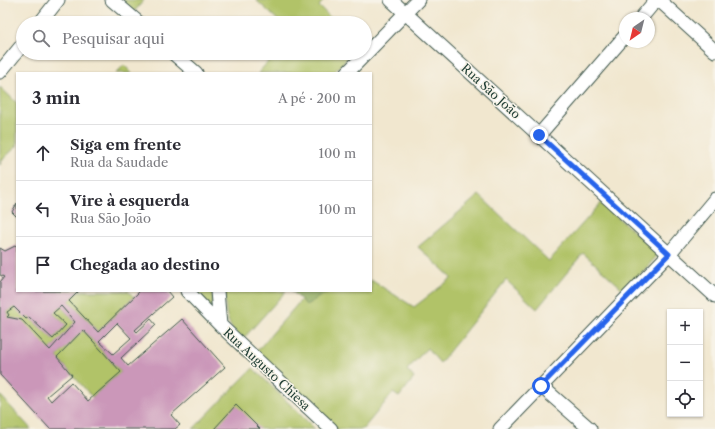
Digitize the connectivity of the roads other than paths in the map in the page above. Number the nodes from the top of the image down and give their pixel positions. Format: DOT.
graph roads {
  1 [pos="58,0"];
  2 [pos="112,0"];
  3 [pos="391,0"];
  4 [pos="418,0"];
  5 [pos="658,0"];
  6 [pos="646,12"];
  7 [pos="406,14"];
  8 [pos="45,16"];
  9 [pos="131,16"];
  10 [pos="619,43"];
  11 [pos="372,48"];
  12 [pos="715,51"];
  13 [pos="16,53"];
  14 [pos="181,60"];
  15 [pos="360,60"];
  16 [pos="0,72"];
  17 [pos="195,72"];
  18 [pos="348,72"];
  19 [pos="539,135"];
  20 [pos="715,199"];
  21 [pos="669,254"];
  22 [pos="188,292"];
  23 [pos="217,292"];
  24 [pos="715,296"];
  25 [pos="220,325"];
  26 [pos="541,386"];
  27 [pos="331,429"];
  28 [pos="500,429"];
  29 [pos="590,429"];
  1 -- 8 [label="street"];
  2 -- 9 [label="street"];
  3 -- 7 [label="street, Rua São João"];
  4 -- 7 [label="street"];
  5 -- 6 [label="street"];
  5 -- 12 [label="street"];
  7 -- 11 [label="street"];
  7 -- 19 [label="street, Rua São João"];
  10 -- 19 [label="street"];
  13 -- 16 [label="street"];
  14 -- 17 [label="street"];
  15 -- 18 [label="street"];
  19 -- 21 [label="street, Rua São João"];
  20 -- 21 [label="street"];
  21 -- 24 [label="street, Rua São João"];
  21 -- 26 [label="street"];
  22 -- 25 [label="street, Rua Augusto Chiesa"];
  23 -- 25 [label="street, Rua Augusto Chiesa"];
  25 -- 27 [label="street, Rua Augusto Chiesa"];
  26 -- 28 [label="street"];
  26 -- 29 [label="street"];
}
